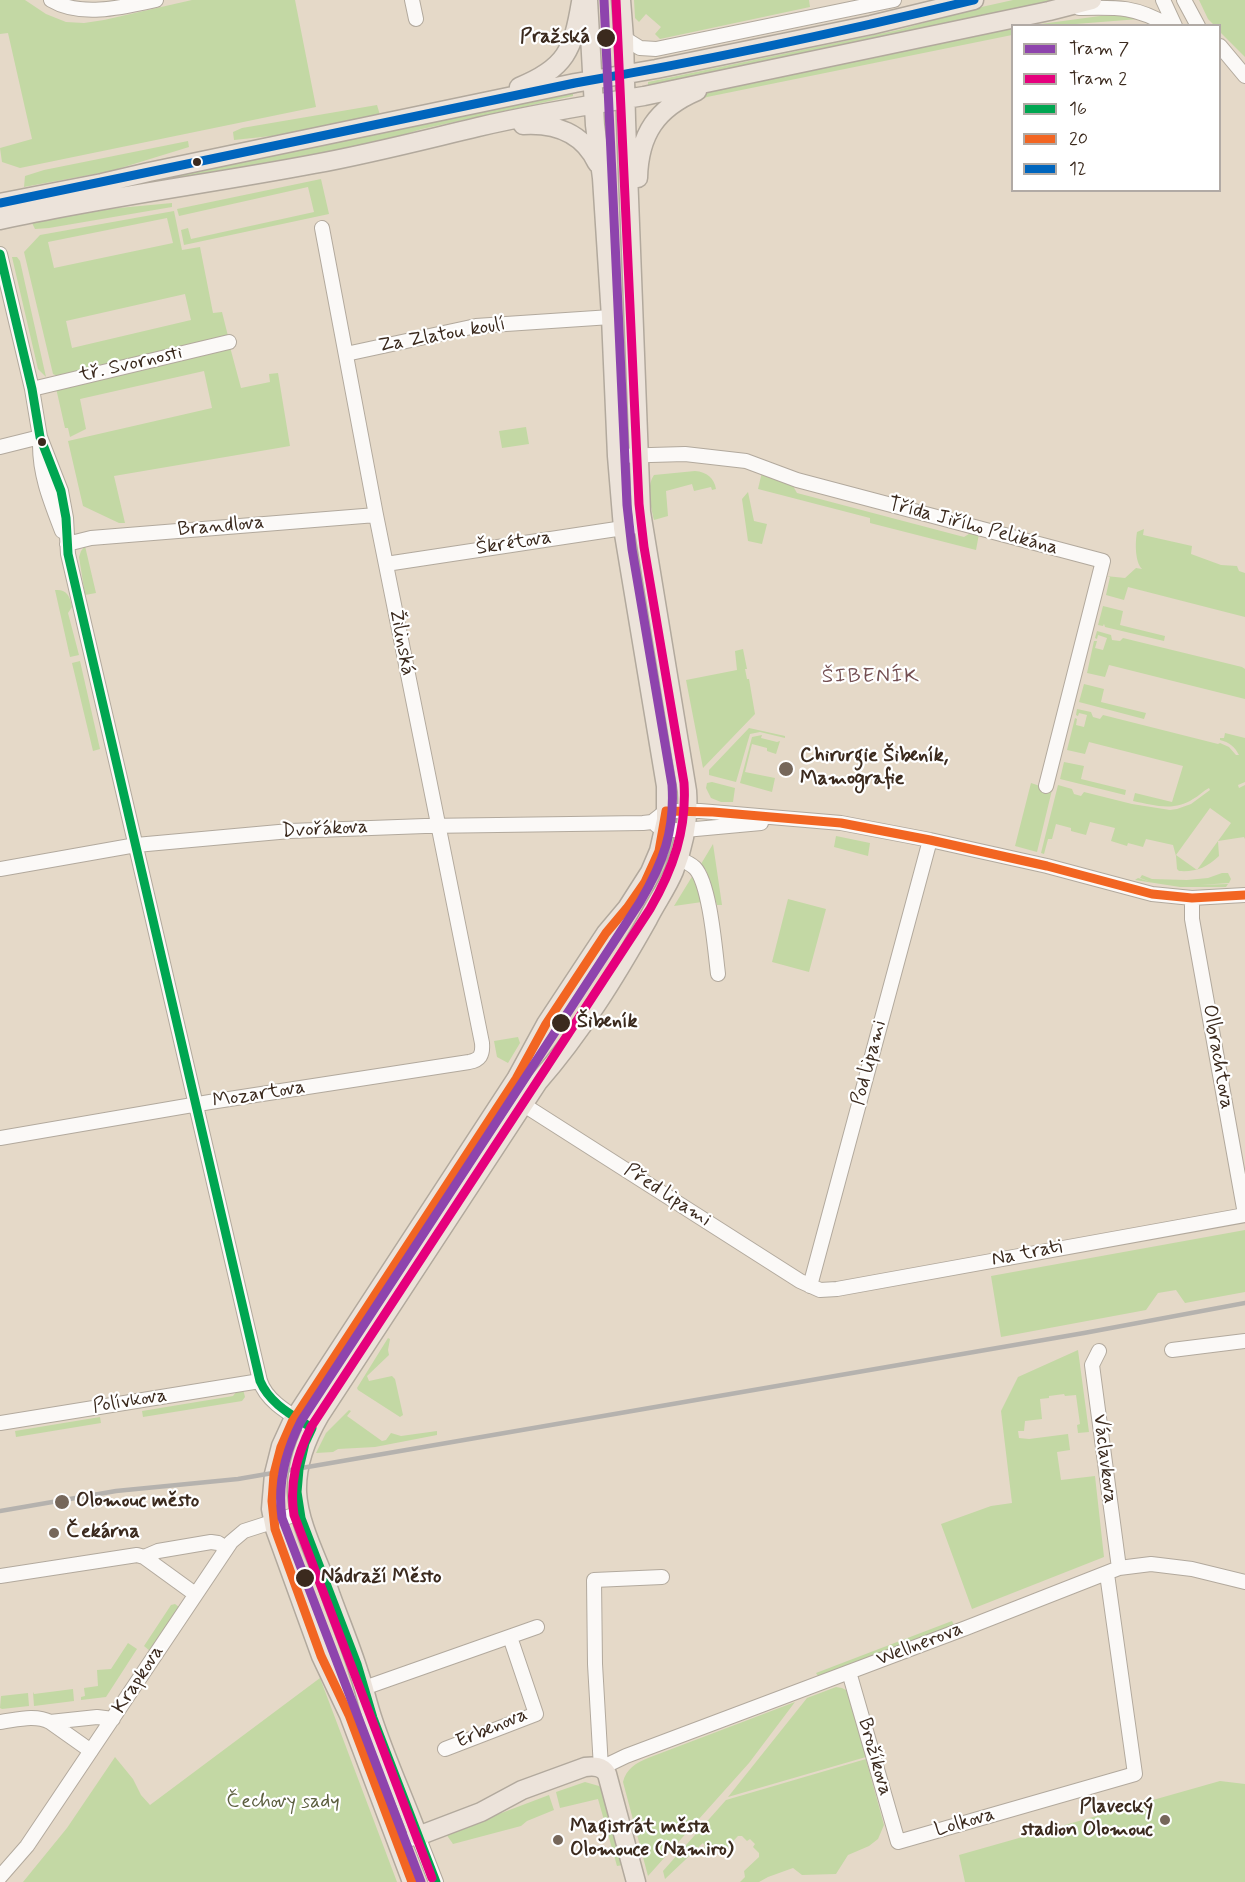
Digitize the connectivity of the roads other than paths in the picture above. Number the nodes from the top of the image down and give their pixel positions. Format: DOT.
graph roads {
  1 [pos="51,0"];
  2 [pos="156,0"];
  3 [pos="412,0"];
  4 [pos="581,0"];
  5 [pos="588,0"];
  6 [pos="621,0"];
  7 [pos="894,0"];
  8 [pos="974,0"];
  9 [pos="1092,0"];
  10 [pos="1163,0"];
  11 [pos="1184,0"];
  12 [pos="1193,0"];
  13 [pos="825,7"];
  14 [pos="1062,8"];
  15 [pos="416,18"];
  16 [pos="1165,24"];
  17 [pos="1174,24"];
  18 [pos="1197,24"];
  19 [pos="1205,24"];
  20 [pos="624,38"];
  21 [pos="1222,53"];
  22 [pos="625,74"];
  23 [pos="1245,76"];
  24 [pos="730,78"];
  25 [pos="584,81"];
  26 [pos="620,100"];
  27 [pos="487,101"];
  28 [pos="594,104"];
  29 [pos="480,127"];
  30 [pos="602,178"];
  31 [pos="0,203"];
  32 [pos="0,220"];
  33 [pos="322,228"];
  34 [pos="0,254"];
  35 [pos="634,305"];
  36 [pos="611,317"];
  37 [pos="229,342"];
  38 [pos="346,354"];
  39 [pos="32,389"];
  40 [pos="40,437"];
  41 [pos="0,447"];
  42 [pos="638,454"];
  43 [pos="616,456"];
  44 [pos="376,515"];
  45 [pos="643,525"];
  46 [pos="623,528"];
  47 [pos="67,544"];
  48 [pos="386,564"];
  49 [pos="1046,786"];
  50 [pos="687,811"];
  51 [pos="786,819"];
  52 [pos="661,821"];
  53 [pos="438,826"];
  54 [pos="685,830"];
  55 [pos="930,840"];
  56 [pos="136,846"];
  57 [pos="678,859"];
  58 [pos="0,869"];
  59 [pos="1245,895"];
  60 [pos="1192,898"];
  61 [pos="718,974"];
  62 [pos="481,1056"];
  63 [pos="196,1105"];
  64 [pos="524,1105"];
  65 [pos="0,1138"];
  66 [pos="1245,1215"];
  67 [pos="810,1286"];
  68 [pos="1245,1341"];
  69 [pos="1172,1350"];
  70 [pos="1099,1351"];
  71 [pos="260,1381"];
  72 [pos="295,1417"];
  73 [pos="0,1424"];
  74 [pos="312,1428"];
  75 [pos="300,1513"];
  76 [pos="273,1521"];
  77 [pos="226,1548"];
  78 [pos="144,1557"];
  79 [pos="1113,1571"];
  80 [pos="0,1576"];
  81 [pos="662,1577"];
  82 [pos="1245,1582"];
  83 [pos="195,1594"];
  84 [pos="537,1627"];
  85 [pos="510,1637"];
  86 [pos="849,1672"];
  87 [pos="364,1688"];
  88 [pos="113,1719"];
  89 [pos="0,1722"];
  90 [pos="50,1722"];
  91 [pos="445,1749"];
  92 [pos="92,1751"];
  93 [pos="601,1768"];
  94 [pos="1134,1774"];
  95 [pos="418,1836"];
  96 [pos="898,1842"];
  97 [pos="398,1844"];
  98 [pos="0,1877"];
  99 [pos="412,1882"];
  100 [pos="436,1882"];
  101 [pos="636,1882"];
  1 -- 2 [label="street"];
  3 -- 15 [label="street"];
  4 -- 27 [label="main road"];
  5 -- 25 [label="main road"];
  6 -- 20 [label="main road"];
  7 -- 13 [label="street"];
  8 -- 22 [label="main road"];
  9 -- 14 [label="main road"];
  10 -- 17 [label="street"];
  11 -- 18 [label="street"];
  12 -- 19 [label="street"];
  13 -- 20 [label="street"];
  14 -- 16 [label="street"];
  14 -- 24 [label="main road"];
  20 -- 22 [label="main road"];
  21 -- 23 [label="street"];
  22 -- 25 [label="main road"];
  22 -- 26 [label="main road"];
  24 -- 26 [label="main road"];
  24 -- 35 [label="main road"];
  25 -- 27 [label="main road"];
  25 -- 28 [label="main road"];
  26 -- 28 [label="main road"];
  26 -- 35 [label="main road"];
  27 -- 31 [label="main road"];
  28 -- 29 [label="main road"];
  28 -- 30 [label="main road"];
  29 -- 30 [label="main road"];
  29 -- 32 [label="main road"];
  30 -- 36 [label="main road"];
  33 -- 38 [label="street, Žilinská"];
  34 -- 39 [label="street"];
  35 -- 42 [label="main road"];
  36 -- 38 [label="street, Za Zlatou koulí"];
  36 -- 43 [label="main road"];
  37 -- 39 [label="street, tř. Svornosti"];
  38 -- 44 [label="street, Žilinská"];
  39 -- 40 [label="street"];
  40 -- 41 [label="street"];
  40 -- 47 [label="street"];
  42 -- 43 [label="street, Třída Jiřího Pelikána"];
  42 -- 45 [label="main road"];
  42 -- 49 [label="street, Třída Jiřího Pelikána"];
  43 -- 46 [label="main road"];
  44 -- 47 [label="street, Brandlova"];
  44 -- 48 [label="street, Žilinská"];
  45 -- 46 [label="street, Škrétova"];
  45 -- 50 [label="main road"];
  46 -- 48 [label="street, Škrétova"];
  46 -- 52 [label="main road"];
  47 -- 56 [label="street"];
  48 -- 53 [label="street, Žilinská"];
  50 -- 51 [label="street"];
  50 -- 52 [label="street"];
  50 -- 54 [label="main road"];
  51 -- 54 [label="street"];
  51 -- 55 [label="street"];
  52 -- 53 [label="street, Dvořákova"];
  52 -- 54 [label="street"];
  52 -- 72 [label="main road"];
  53 -- 56 [label="street, Dvořákova"];
  53 -- 62 [label="street, Žilinská"];
  54 -- 57 [label="main road"];
  55 -- 60 [label="street"];
  55 -- 67 [label="street, Pod lipami"];
  56 -- 58 [label="street, Dvořákova"];
  56 -- 63 [label="street"];
  57 -- 61 [label="street"];
  57 -- 64 [label="main road"];
  59 -- 60 [label="street"];
  60 -- 66 [label="street, Olbrachtova"];
  62 -- 63 [label="street, Mozartova"];
  63 -- 65 [label="street, Mozartova"];
  63 -- 71 [label="street"];
  64 -- 67 [label="street, Před lipami"];
  64 -- 74 [label="main road"];
  66 -- 67 [label="street, Na trati"];
  68 -- 69 [label="street"];
  70 -- 79 [label="street, Václavkova"];
  71 -- 72 [label="street"];
  71 -- 73 [label="street, Polívkova"];
  72 -- 74 [label="street"];
  72 -- 76 [label="main road"];
  74 -- 75 [label="main road"];
  75 -- 76 [label="street, Krapkova"];
  75 -- 87 [label="main road"];
  76 -- 77 [label="street, Krapkova"];
  76 -- 97 [label="main road"];
  77 -- 78 [label="street"];
  77 -- 83 [label="street, Krapkova"];
  78 -- 80 [label="street"];
  78 -- 83 [label="street"];
  79 -- 82 [label="street, Wellnerova"];
  79 -- 86 [label="street, Wellnerova"];
  79 -- 94 [label="street, Václavkova"];
  81 -- 93 [label="street"];
  83 -- 88 [label="street, Krapkova"];
  84 -- 85 [label="street"];
  85 -- 87 [label="street"];
  85 -- 91 [label="street, Erbenova"];
  86 -- 93 [label="street, Wellnerova"];
  86 -- 96 [label="street, Brožíkova"];
  87 -- 95 [label="main road"];
  88 -- 90 [label="street"];
  88 -- 92 [label="street, Krapkova"];
  89 -- 90 [label="street"];
  90 -- 92 [label="street"];
  92 -- 98 [label="street, Krapkova"];
  93 -- 95 [label="main road, Wellnerova"];
  93 -- 101 [label="main road"];
  94 -- 96 [label="street, Lolkova"];
  95 -- 97 [label="street"];
  95 -- 100 [label="street"];
  97 -- 99 [label="main road"];
}
